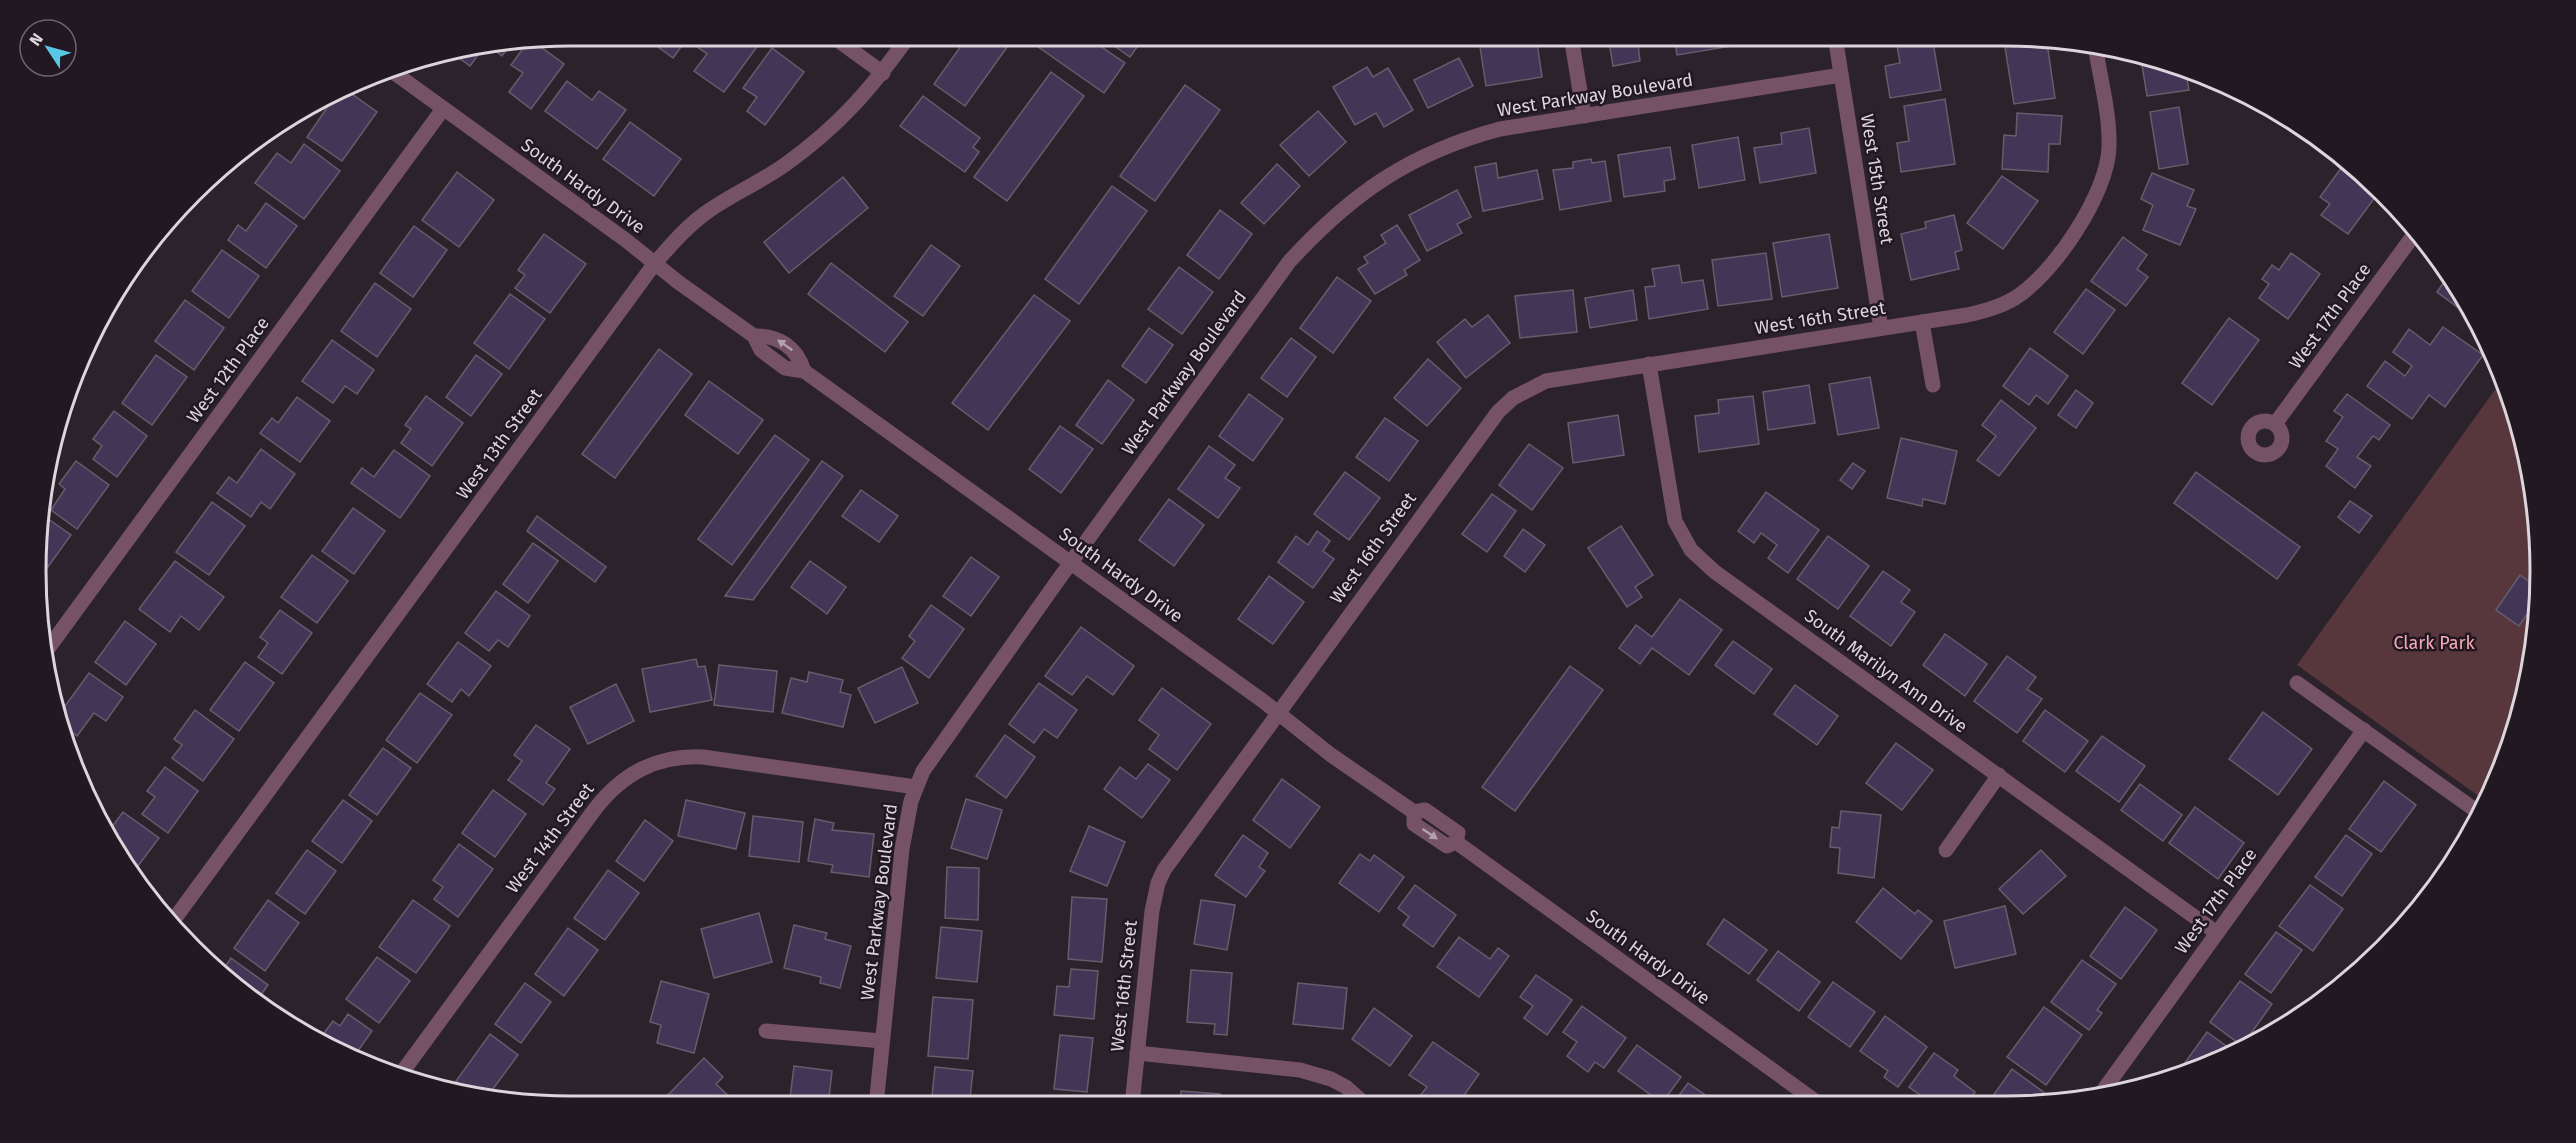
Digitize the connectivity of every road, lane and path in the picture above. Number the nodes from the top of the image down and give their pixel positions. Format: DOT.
graph roads {
  1 [pos="846,46"];
  2 [pos="902,46"];
  3 [pos="1573,46"];
  4 [pos="1837,46"];
  5 [pos="2097,55"];
  6 [pos="883,73"];
  7 [pos="1841,75"];
  8 [pos="398,76"];
  9 [pos="443,109"];
  10 [pos="1584,116"];
  11 [pos="2411,239"];
  12 [pos="655,263"];
  13 [pos="1922,322"];
  14 [pos="1881,328"];
  15 [pos="1649,364"];
  16 [pos="1933,384"];
  17 [pos="2275,424"];
  18 [pos="1071,562"];
  19 [pos="52,644"];
  20 [pos="2297,683"];
  21 [pos="1277,713"];
  22 [pos="2364,730"];
  23 [pos="1998,775"];
  24 [pos="916,786"];
  25 [pos="2473,808"];
  26 [pos="1946,850"];
  27 [pos="176,917"];
  28 [pos="2217,933"];
  29 [pos="766,1031"];
  30 [pos="882,1041"];
  31 [pos="1137,1053"];
  32 [pos="404,1069"];
  33 [pos="2106,1086"];
  34 [pos="877,1096"];
  35 [pos="1133,1096"];
  36 [pos="1355,1096"];
  37 [pos="1808,1096"];
  1 -- 6 [label="street"];
  2 -- 6 [label="street, West 13th Street"];
  3 -- 10 [label="street"];
  4 -- 7 [label="street, West 15th Street"];
  5 -- 13 [label="street, West 16th Street"];
  6 -- 12 [label="street, West 13th Street"];
  7 -- 10 [label="street, West Parkway Boulevard"];
  7 -- 14 [label="street, West 15th Street"];
  8 -- 9 [label="street, South Hardy Drive"];
  9 -- 12 [label="street, South Hardy Drive"];
  9 -- 19 [label="street, West 12th Place"];
  10 -- 18 [label="street, West Parkway Boulevard"];
  11 -- 17 [label="street, West 17th Place"];
  12 -- 18 [label="street, South Hardy Drive"];
  12 -- 27 [label="street, West 13th Street"];
  13 -- 14 [label="street, West 16th Street"];
  13 -- 16 [label="street"];
  14 -- 15 [label="street, West 16th Street"];
  15 -- 21 [label="street, West 16th Street"];
  15 -- 23 [label="street, South Marilyn Ann Drive"];
  18 -- 21 [label="street, South Hardy Drive"];
  18 -- 24 [label="street, West Parkway Boulevard"];
  20 -- 22 [label="street"];
  21 -- 31 [label="street, West 16th Street"];
  21 -- 37 [label="street, South Hardy Drive"];
  22 -- 25 [label="street"];
  22 -- 28 [label="street, West 17th Place"];
  23 -- 26 [label="street"];
  23 -- 28 [label="street, South Marilyn Ann Drive"];
  24 -- 30 [label="street, West Parkway Boulevard"];
  24 -- 32 [label="street, West 14th Street"];
  28 -- 33 [label="street, West 17th Place"];
  29 -- 30 [label="street"];
  30 -- 34 [label="street, West Parkway Boulevard"];
  31 -- 35 [label="street, West 16th Street"];
  31 -- 36 [label="street"];
}
